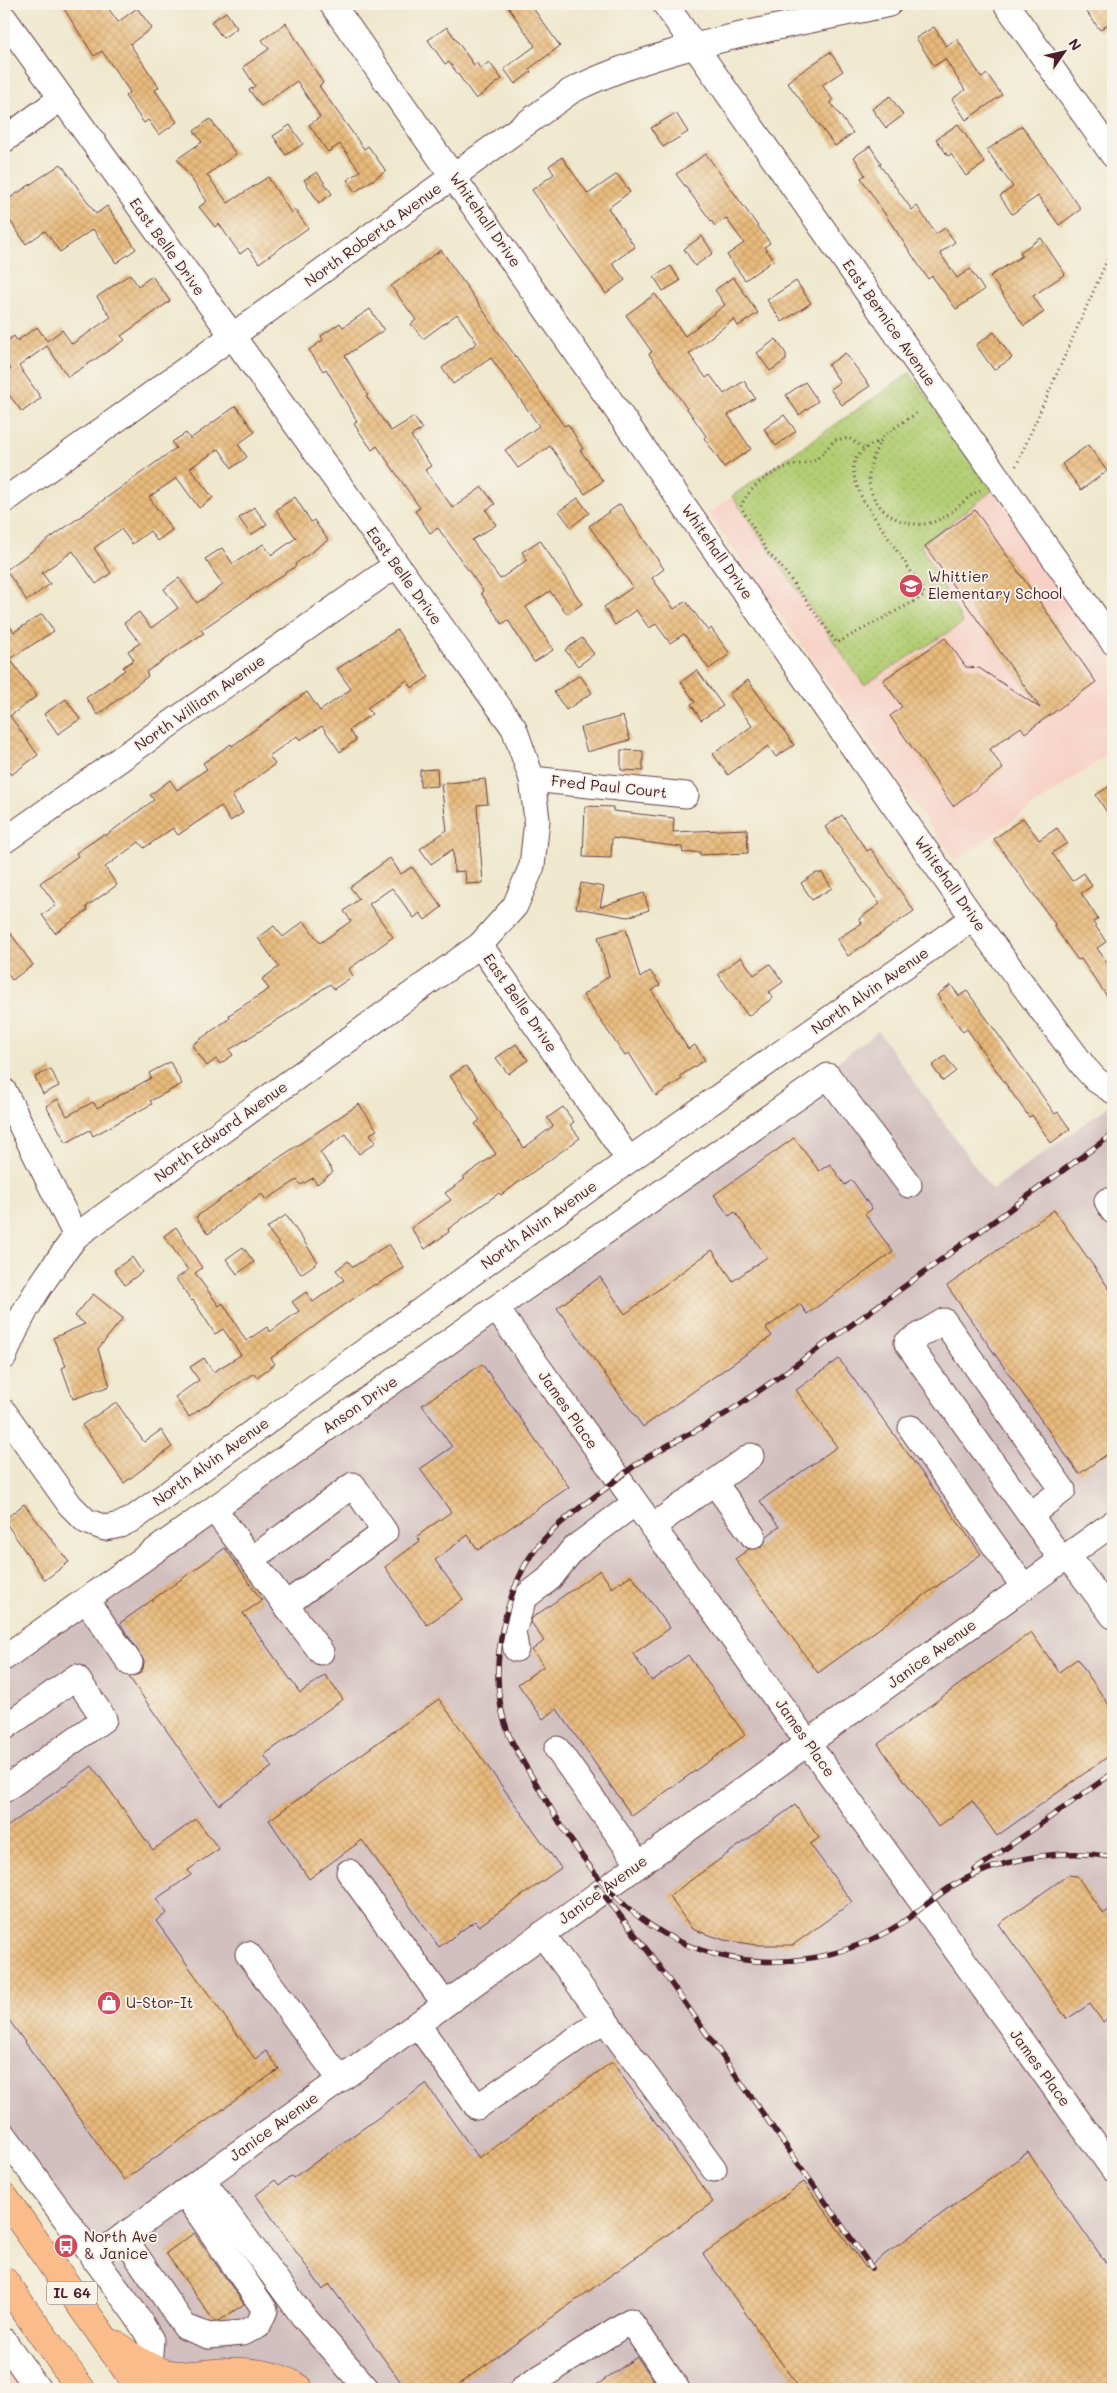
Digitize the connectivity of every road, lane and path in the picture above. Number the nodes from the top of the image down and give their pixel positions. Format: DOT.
graph roads {
  1 [pos="332,4"];
  2 [pos="665,4"];
  3 [pos="889,4"];
  4 [pos="1006,4"];
  5 [pos="4,18"];
  6 [pos="696,47"];
  7 [pos="60,99"];
  8 [pos="4,140"];
  9 [pos="1113,155"];
  10 [pos="454,176"];
  11 [pos="232,336"];
  12 [pos="882,440"];
  13 [pos="863,448"];
  14 [pos="4,501"];
  15 [pos="396,565"];
  16 [pos="1113,642"];
  17 [pos="532,779"];
  18 [pos="686,795"];
  19 [pos="4,841"];
  20 [pos="973,918"];
  21 [pos="480,945"];
  22 [pos="4,1091"];
  23 [pos="1113,1091"];
  24 [pos="629,1160"];
  25 [pos="909,1185"];
  26 [pos="76,1236"];
  27 [pos="496,1308"];
  28 [pos="4,1357"];
  29 [pos="4,1412"];
  30 [pos="911,1428"];
  31 [pos="751,1456"];
  32 [pos="714,1482"];
  33 [pos="635,1503"];
  34 [pos="214,1508"];
  35 [pos="1030,1515"];
  36 [pos="1113,1523"];
  37 [pos="652,1527"];
  38 [pos="753,1536"];
  39 [pos="1065,1558"];
  40 [pos="252,1559"];
  41 [pos="1024,1587"];
  42 [pos="86,1600"];
  43 [pos="285,1605"];
  44 [pos="1113,1616"];
  45 [pos="516,1649"];
  46 [pos="320,1652"];
  47 [pos="4,1658"];
  48 [pos="130,1662"];
  49 [pos="4,1728"];
  50 [pos="808,1743"];
  51 [pos="557,1749"];
  52 [pos="4,1790"];
  53 [pos="639,1864"];
  54 [pos="349,1872"];
  55 [pos="542,1934"];
  56 [pos="248,1954"];
  57 [pos="445,2004"];
  58 [pos="604,2019"];
  59 [pos="417,2024"];
  60 [pos="340,2079"];
  61 [pos="4,2136"];
  62 [pos="714,2169"];
  63 [pos="1113,2169"];
  64 [pos="193,2185"];
  65 [pos="4,2197"];
  66 [pos="123,2236"];
  67 [pos="93,2258"];
  68 [pos="4,2281"];
  69 [pos="4,2341"];
  70 [pos="47,2342"];
  71 [pos="148,2382"];
  72 [pos="38,2389"];
  73 [pos="66,2389"];
  74 [pos="81,2389"];
  75 [pos="299,2389"];
  76 [pos="367,2389"];
  77 [pos="522,2389"];
  78 [pos="677,2389"];
  1 -- 10 [label="street, Whitehall Drive"];
  2 -- 6 [label="street, East Bernice Avenue"];
  3 -- 6 [label="street, North Roberta Avenue"];
  4 -- 9 [label="street"];
  5 -- 7 [label="street, East Belle Drive"];
  6 -- 10 [label="street, North Roberta Avenue"];
  6 -- 16 [label="street, East Bernice Avenue"];
  7 -- 8 [label="street"];
  7 -- 11 [label="street, East Belle Drive"];
  10 -- 11 [label="street, North Roberta Avenue"];
  10 -- 20 [label="street, Whitehall Drive"];
  11 -- 14 [label="street, North Roberta Avenue"];
  11 -- 15 [label="street, East Belle Drive"];
  12 -- 13 [label="path"];
  13 -- 13 [label="path"];
  15 -- 17 [label="street, East Belle Drive"];
  15 -- 19 [label="street, North William Avenue"];
  17 -- 18 [label="street, Fred Paul Court"];
  17 -- 21 [label="street, East Belle Drive"];
  20 -- 23 [label="street, Whitehall Drive"];
  20 -- 24 [label="street, North Alvin Avenue"];
  21 -- 24 [label="street, East Belle Drive"];
  21 -- 26 [label="street, North Edward Avenue"];
  22 -- 26 [label="street"];
  24 -- 29 [label="street, North Alvin Avenue"];
  25 -- 27 [label="street, Anson Drive"];
  26 -- 28 [label="street, North Edward Avenue"];
  27 -- 33 [label="street, James Place"];
  27 -- 34 [label="street, Anson Drive"];
  30 -- 41 [label="street"];
  31 -- 32 [label="street"];
  32 -- 37 [label="street"];
  32 -- 38 [label="street"];
  33 -- 37 [label="street, James Place"];
  33 -- 45 [label="street"];
  34 -- 40 [label="street"];
  34 -- 42 [label="street, Anson Drive"];
  35 -- 35 [label="street"];
  35 -- 39 [label="street"];
  36 -- 39 [label="street, Janice Avenue"];
  37 -- 50 [label="street, James Place"];
  39 -- 41 [label="street, Janice Avenue"];
  39 -- 44 [label="street"];
  40 -- 43 [label="street"];
  40 -- 43 [label="street"];
  41 -- 50 [label="street, Janice Avenue"];
  42 -- 47 [label="street, Anson Drive"];
  42 -- 48 [label="street"];
  43 -- 46 [label="street"];
  49 -- 52 [label="street"];
  50 -- 53 [label="street, Janice Avenue"];
  50 -- 63 [label="street, James Place"];
  51 -- 53 [label="street"];
  53 -- 55 [label="street, Janice Avenue"];
  54 -- 57 [label="street"];
  55 -- 57 [label="street, Janice Avenue"];
  55 -- 58 [label="street"];
  56 -- 60 [label="street"];
  57 -- 59 [label="street, Janice Avenue"];
  58 -- 59 [label="street"];
  58 -- 62 [label="street"];
  59 -- 60 [label="street, Janice Avenue"];
  60 -- 64 [label="street, Janice Avenue"];
  61 -- 67 [label="street"];
  64 -- 66 [label="street, Janice Avenue"];
  64 -- 66 [label="street"];
  64 -- 76 [label="street"];
  65 -- 71 [label="main road, IL 64"];
  66 -- 67 [label="street, Janice Avenue"];
  67 -- 71 [label="street"];
  68 -- 70 [label="main road, IL 64"];
  69 -- 72 [label="street"];
  70 -- 73 [label="main road"];
  70 -- 74 [label="main road, IL 64"];
  71 -- 75 [label="main road"];
  77 -- 78 [label="street"];
}
